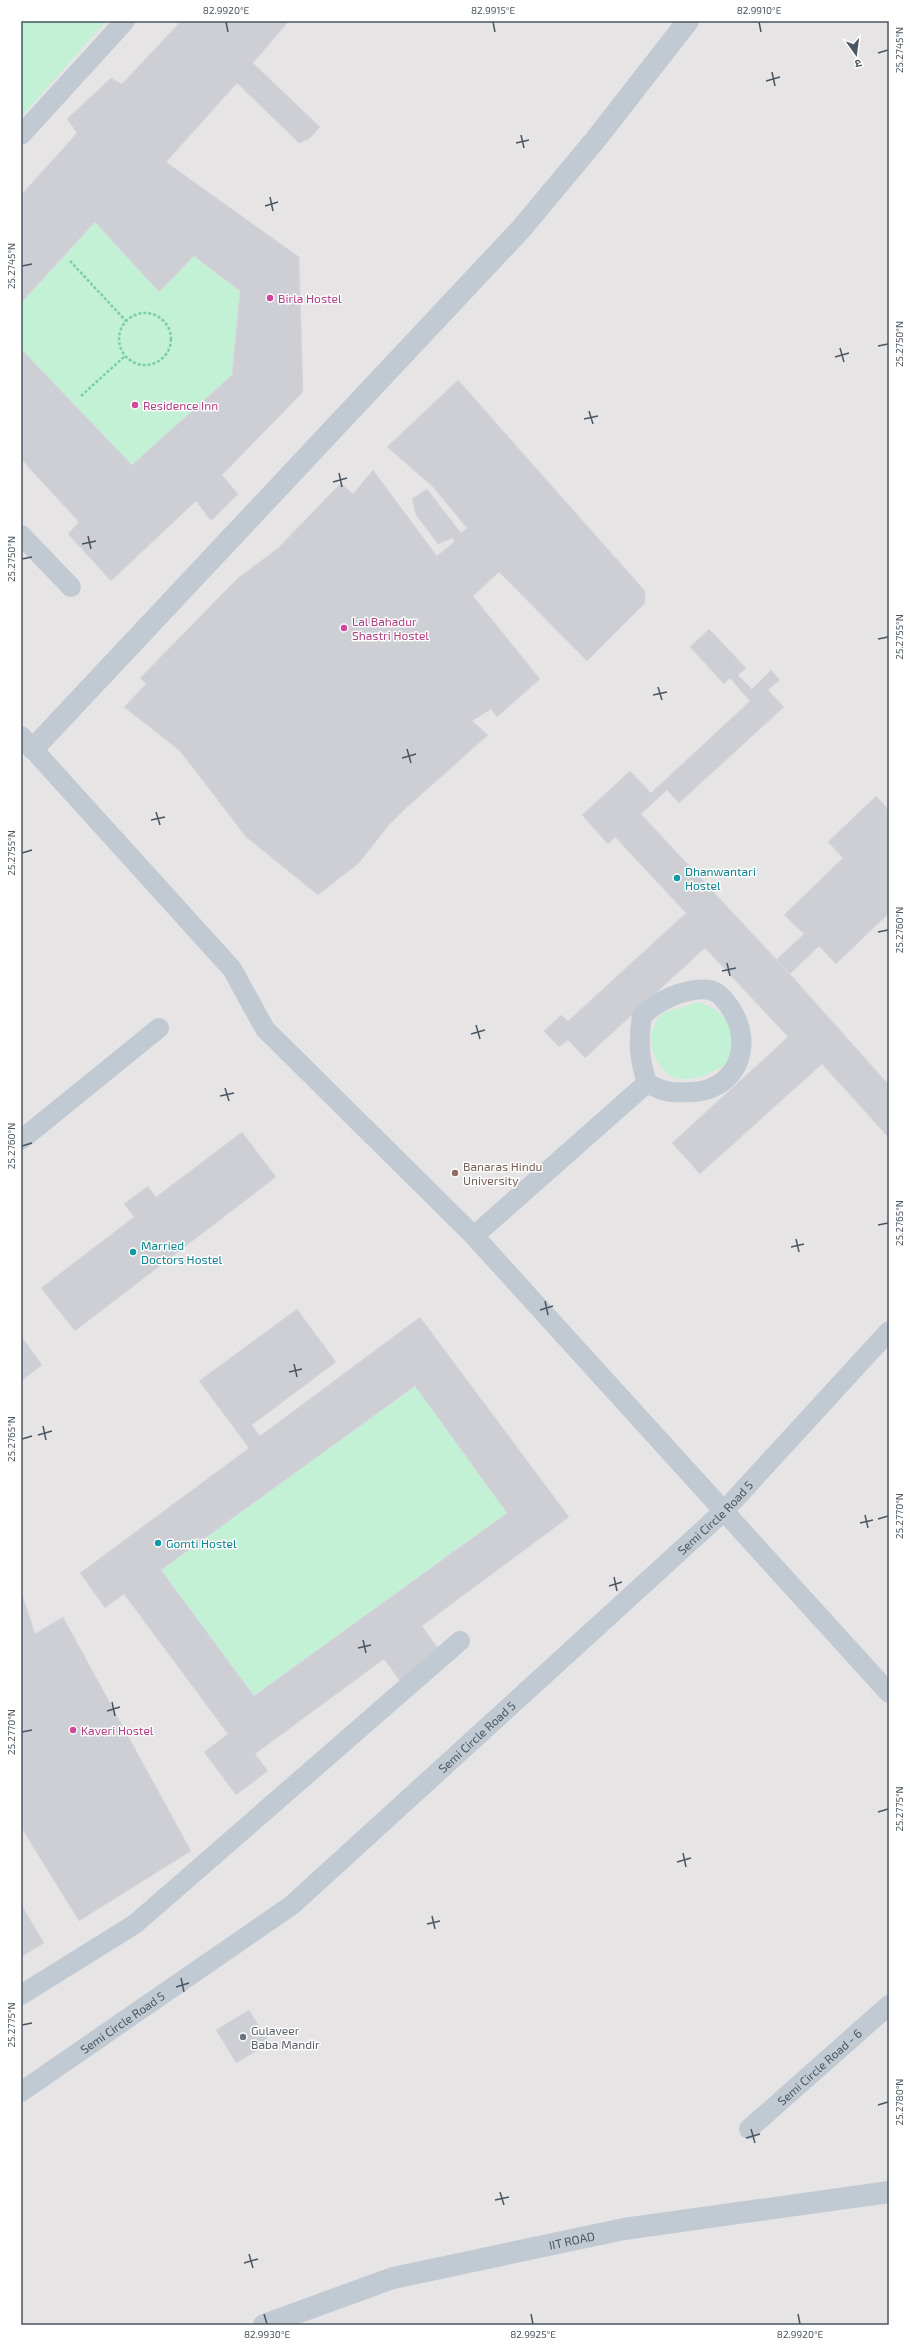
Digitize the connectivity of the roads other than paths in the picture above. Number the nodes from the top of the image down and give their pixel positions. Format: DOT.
graph roads {
  1 [pos="125,21"];
  2 [pos="688,21"];
  3 [pos="21,135"];
  4 [pos="21,536"];
  5 [pos="71,587"];
  6 [pos="27,742"];
  7 [pos="159,1028"];
  8 [pos="647,1083"];
  9 [pos="21,1140"];
  10 [pos="474,1236"];
  11 [pos="889,1331"];
  12 [pos="724,1511"];
  13 [pos="460,1641"];
  14 [pos="889,1693"];
  15 [pos="21,1995"];
  16 [pos="889,2005"];
  17 [pos="21,2092"];
  18 [pos="749,2129"];
  19 [pos="889,2192"];
  20 [pos="264,2325"];
  1 -- 3 [label="lane"];
  2 -- 6 [label="street"];
  4 -- 5 [label="lane"];
  6 -- 10 [label="lane"];
  7 -- 9 [label="lane"];
  8 -- 8 [label="lane"];
  8 -- 10 [label="lane"];
  10 -- 12 [label="lane"];
  11 -- 12 [label="lane, Semi Circle Road 5"];
  12 -- 14 [label="lane"];
  12 -- 17 [label="lane, Semi Circle Road 5"];
  13 -- 15 [label="lane"];
  16 -- 18 [label="lane, Semi Circle Road - 6"];
  19 -- 20 [label="street, IIT ROAD"];
}
